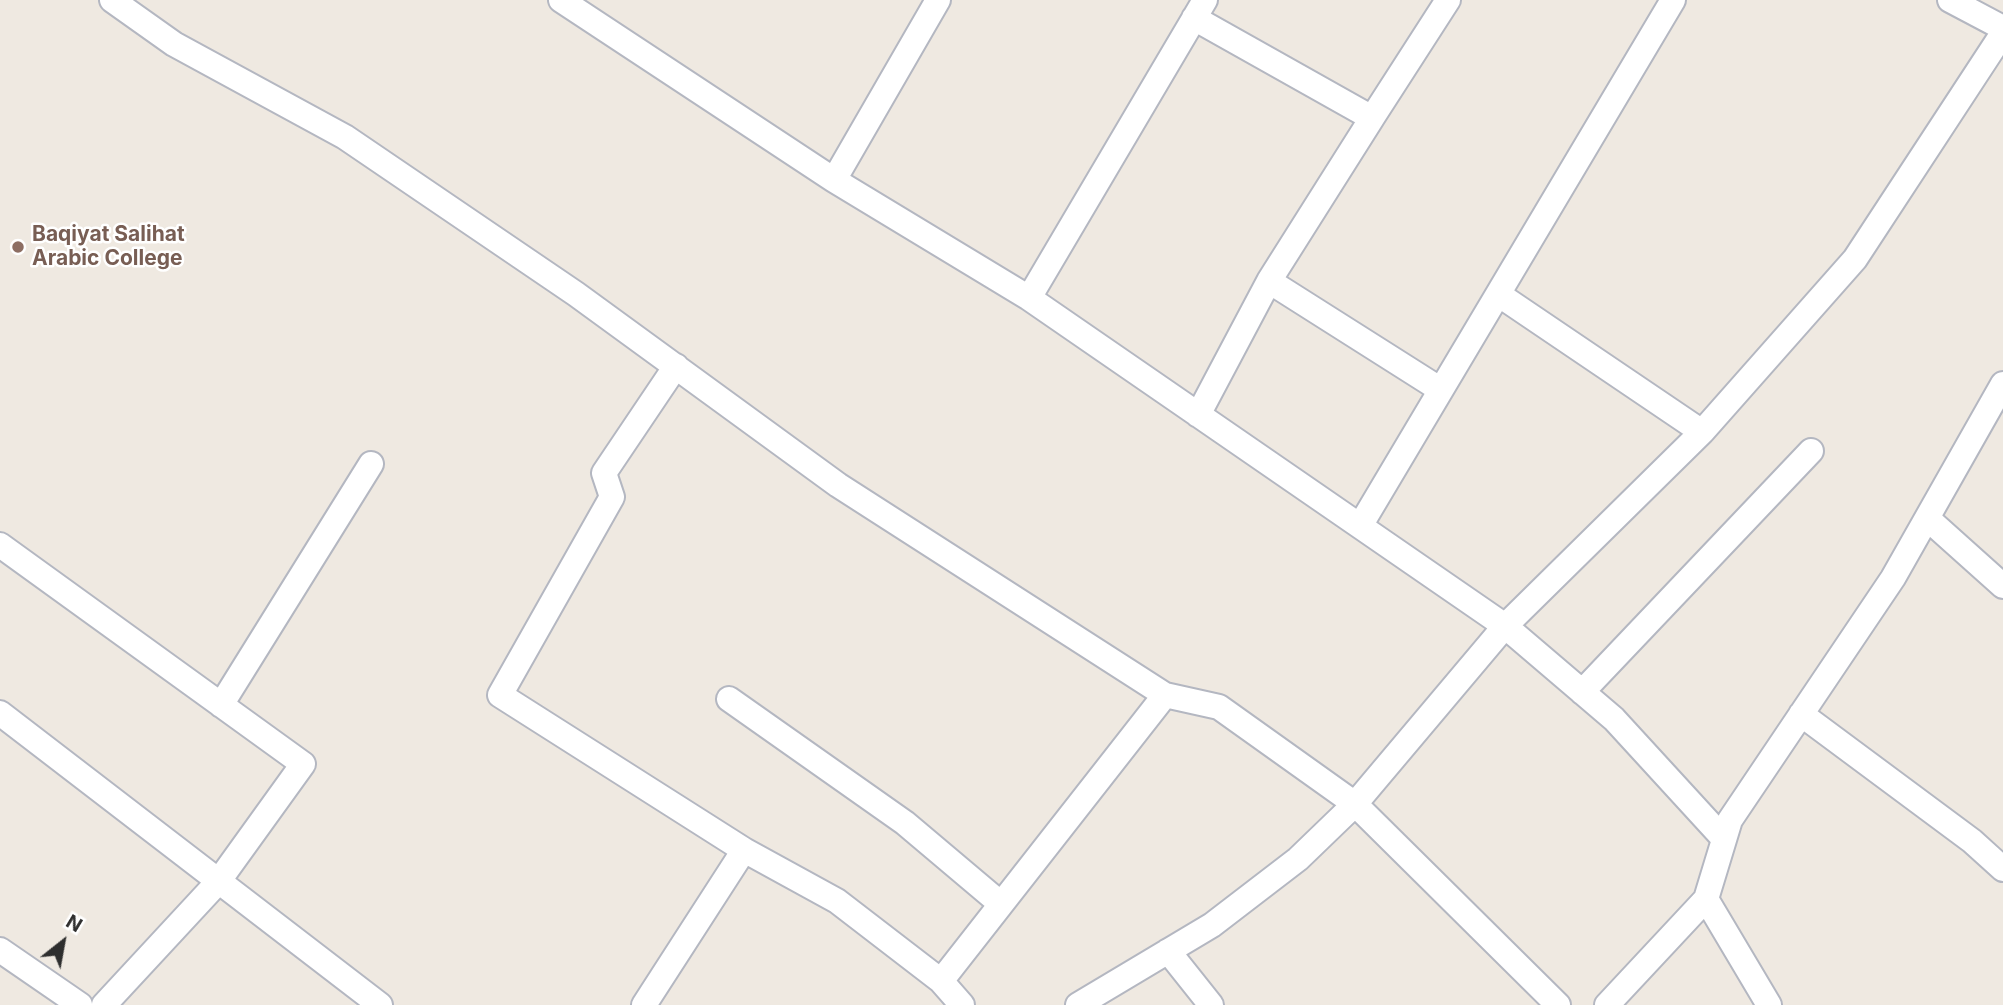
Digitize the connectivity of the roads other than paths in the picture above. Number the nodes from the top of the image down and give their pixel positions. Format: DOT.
graph roads {
  1 [pos="112,0"];
  2 [pos="561,0"];
  3 [pos="938,0"];
  4 [pos="1448,0"];
  5 [pos="1673,0"];
  6 [pos="1950,0"];
  7 [pos="1200,9"];
  8 [pos="2003,30"];
  9 [pos="1372,118"];
  10 [pos="834,180"];
  11 [pos="1269,281"];
  12 [pos="1498,294"];
  13 [pos="1029,299"];
  14 [pos="676,366"];
  15 [pos="2003,384"];
  16 [pos="1441,390"];
  17 [pos="1199,415"];
  18 [pos="1702,432"];
  19 [pos="1811,451"];
  20 [pos="370,464"];
  21 [pos="1927,518"];
  22 [pos="1360,526"];
  23 [pos="0,545"];
  24 [pos="2003,586"];
  25 [pos="1505,626"];
  26 [pos="1582,692"];
  27 [pos="1165,695"];
  28 [pos="729,699"];
  29 [pos="221,705"];
  30 [pos="0,713"];
  31 [pos="1801,714"];
  32 [pos="1355,804"];
  33 [pos="1724,839"];
  34 [pos="744,850"];
  35 [pos="2003,869"];
  36 [pos="218,882"];
  37 [pos="1706,899"];
  38 [pos="1001,904"];
  39 [pos="0,950"];
  40 [pos="1168,951"];
  41 [pos="941,981"];
  42 [pos="80,1005"];
  43 [pos="104,1005"];
  44 [pos="380,1005"];
  45 [pos="644,1005"];
  46 [pos="962,1005"];
  47 [pos="1078,1005"];
  48 [pos="1211,1005"];
  49 [pos="1558,1005"];
  50 [pos="1608,1005"];
  51 [pos="1769,1005"];
  1 -- 14 [label="street"];
  2 -- 10 [label="street"];
  3 -- 10 [label="street"];
  4 -- 9 [label="street"];
  5 -- 12 [label="street"];
  6 -- 8 [label="street"];
  7 -- 9 [label="street"];
  7 -- 13 [label="street"];
  8 -- 18 [label="street"];
  9 -- 11 [label="street"];
  10 -- 13 [label="street"];
  11 -- 16 [label="street"];
  11 -- 17 [label="street"];
  12 -- 16 [label="street"];
  12 -- 18 [label="street"];
  13 -- 17 [label="street"];
  14 -- 27 [label="street"];
  14 -- 34 [label="street"];
  15 -- 21 [label="street"];
  16 -- 22 [label="street"];
  17 -- 22 [label="street"];
  18 -- 25 [label="street"];
  19 -- 26 [label="street"];
  20 -- 29 [label="street"];
  21 -- 24 [label="street"];
  21 -- 31 [label="street"];
  22 -- 25 [label="street"];
  23 -- 29 [label="street"];
  25 -- 26 [label="street"];
  25 -- 32 [label="street"];
  26 -- 33 [label="street"];
  27 -- 32 [label="street"];
  27 -- 38 [label="street"];
  28 -- 38 [label="street"];
  29 -- 36 [label="street"];
  30 -- 36 [label="street"];
  31 -- 33 [label="street"];
  31 -- 35 [label="street"];
  32 -- 40 [label="street"];
  32 -- 49 [label="street"];
  33 -- 37 [label="street"];
  34 -- 41 [label="street"];
  34 -- 45 [label="street"];
  36 -- 43 [label="street"];
  36 -- 44 [label="street"];
  37 -- 50 [label="street"];
  37 -- 51 [label="street"];
  38 -- 41 [label="street"];
  39 -- 42 [label="street"];
  40 -- 47 [label="street"];
  40 -- 48 [label="street"];
  41 -- 46 [label="street"];
}
